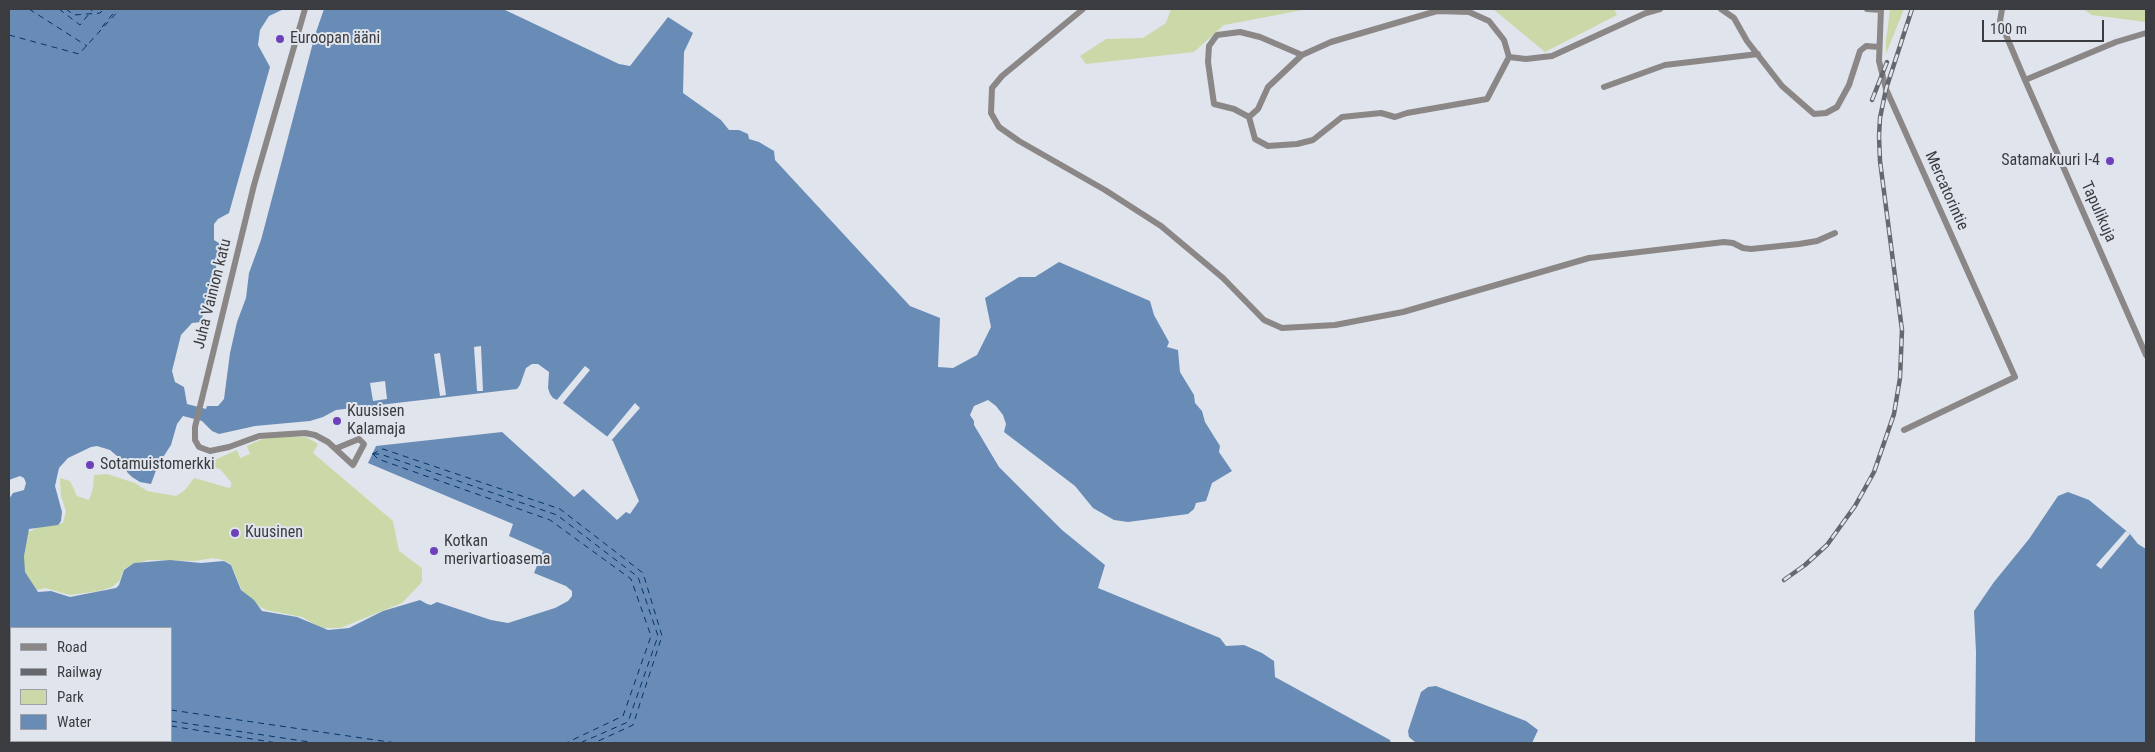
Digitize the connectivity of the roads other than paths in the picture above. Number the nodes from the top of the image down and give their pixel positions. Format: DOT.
graph roads {
  1 [pos="305,9"];
  2 [pos="1083,9"];
  3 [pos="1660,9"];
  4 [pos="1721,9"];
  5 [pos="1867,9"];
  6 [pos="2002,9"];
  7 [pos="1881,10"];
  8 [pos="2146,35"];
  9 [pos="1878,46"];
  10 [pos="1758,54"];
  11 [pos="1302,55"];
  12 [pos="1509,57"];
  13 [pos="2025,80"];
  14 [pos="1604,87"];
  15 [pos="1248,117"];
  16 [pos="1835,233"];
  17 [pos="2146,355"];
  18 [pos="1904,430"];
  19 [pos="337,448"];
  1 -- 19 [label="street, Juha Vainion katu"];
  2 -- 16 [label="street"];
  3 -- 12 [label="street"];
  4 -- 10 [label="street"];
  5 -- 7 [label="street"];
  6 -- 13 [label="street, Tapulikuja"];
  7 -- 9 [label="street, Mercatorintie"];
  8 -- 13 [label="street"];
  9 -- 10 [label="street"];
  9 -- 18 [label="street, Mercatorintie"];
  10 -- 14 [label="street"];
  11 -- 12 [label="street"];
  11 -- 15 [label="street"];
  11 -- 15 [label="street"];
  12 -- 15 [label="street"];
  13 -- 17 [label="street, Tapulikuja"];
}
